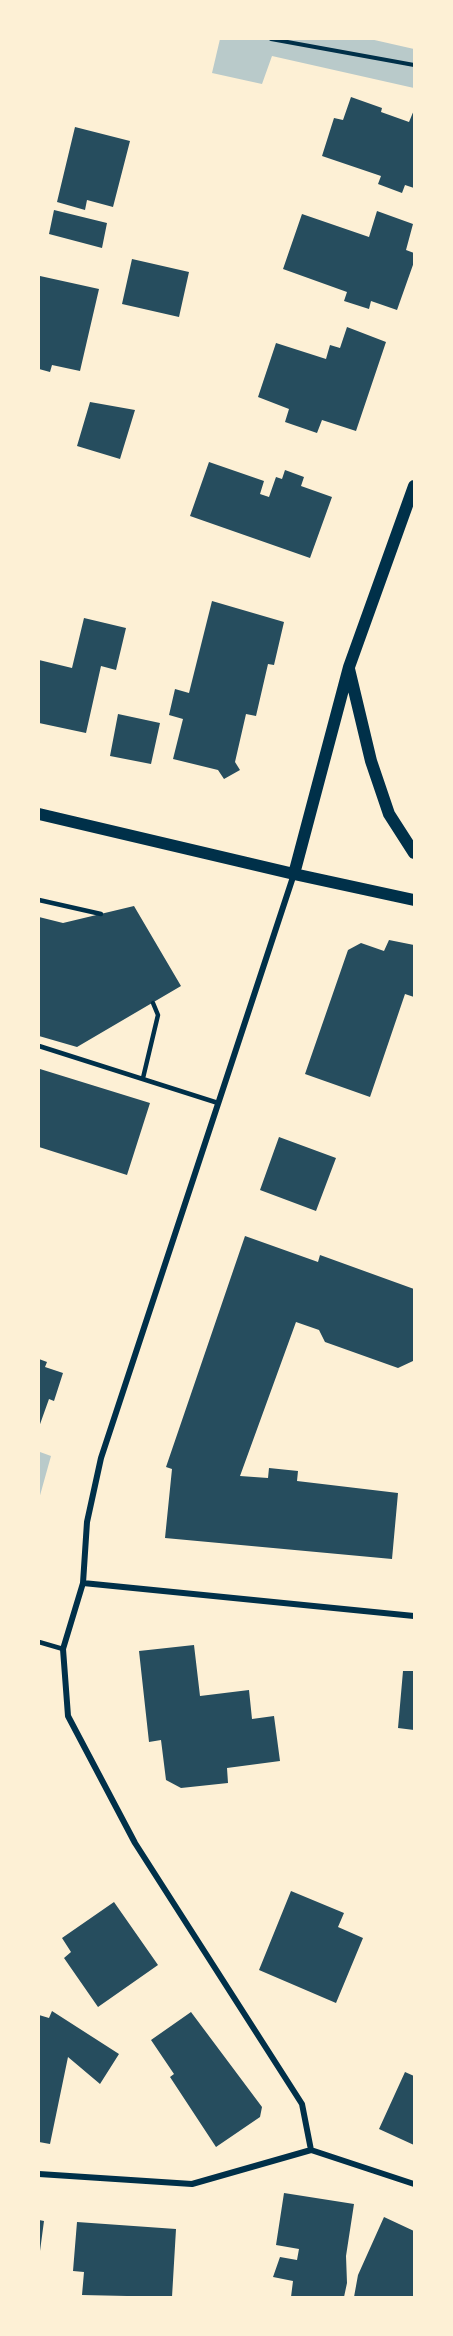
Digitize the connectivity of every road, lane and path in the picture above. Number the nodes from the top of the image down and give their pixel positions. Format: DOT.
graph roads {
  1 [pos="271,39"];
  2 [pos="414,65"];
  3 [pos="414,486"];
  4 [pos="349,667"];
  5 [pos="39,814"];
  6 [pos="414,853"];
  7 [pos="294,874"];
  8 [pos="39,900"];
  9 [pos="414,900"];
  10 [pos="101,914"];
  11 [pos="153,1003"];
  12 [pos="39,1046"];
  13 [pos="143,1078"];
  14 [pos="218,1103"];
  15 [pos="83,1583"];
  16 [pos="414,1616"];
  17 [pos="39,1642"];
  18 [pos="63,1649"];
  19 [pos="311,2150"];
  20 [pos="39,2174"];
  21 [pos="414,2184"];
  1 -- 2 [label="path"];
  3 -- 4 [label="main road"];
  4 -- 6 [label="main road"];
  4 -- 7 [label="main road"];
  5 -- 7 [label="main road"];
  7 -- 9 [label="main road"];
  7 -- 14 [label="street"];
  8 -- 10 [label="lane"];
  11 -- 13 [label="lane"];
  12 -- 13 [label="lane"];
  13 -- 14 [label="lane"];
  14 -- 15 [label="street"];
  15 -- 16 [label="street"];
  15 -- 18 [label="street"];
  17 -- 18 [label="lane"];
  18 -- 19 [label="street"];
  19 -- 20 [label="street"];
  19 -- 21 [label="street"];
}
